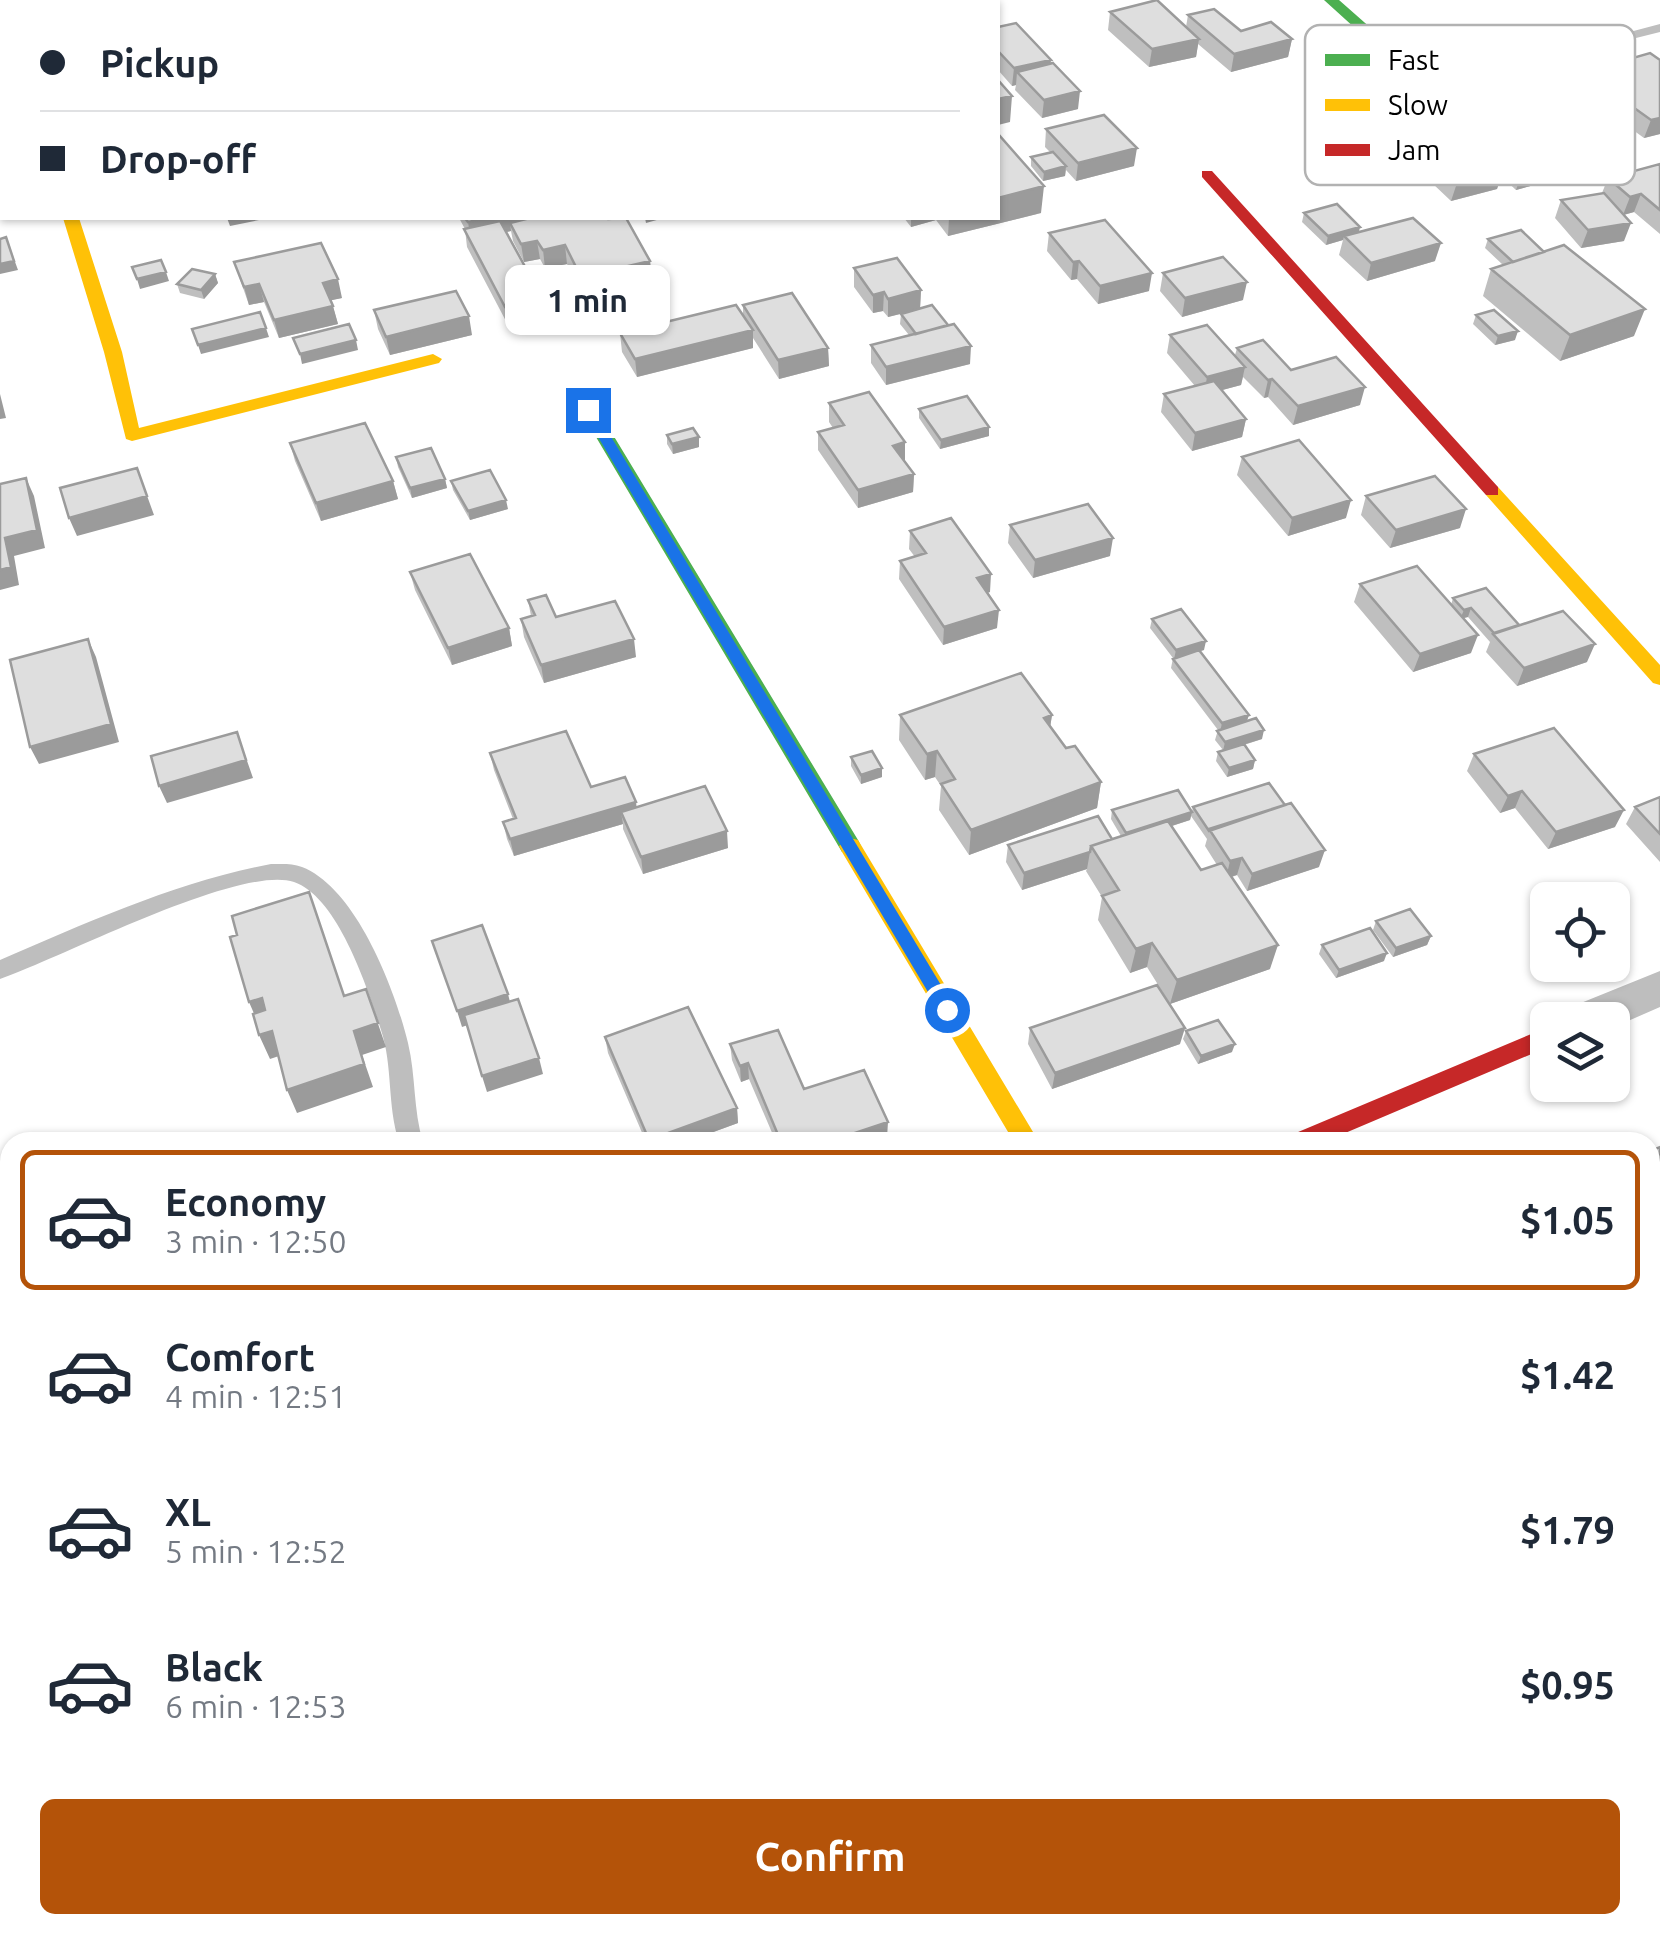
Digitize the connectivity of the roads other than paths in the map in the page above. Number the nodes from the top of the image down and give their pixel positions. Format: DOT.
graph roads {
  1 [pos="1330,0"];
  2 [pos="1359,25"];
  3 [pos="1660,28"];
  4 [pos="1635,34"];
  5 [pos="1207,174"];
  6 [pos="71,220"];
  7 [pos="433,360"];
  8 [pos="588,410"];
  9 [pos="1660,678"];
  10 [pos="0,970"];
  11 [pos="1660,988"];
  12 [pos="1628,1002"];
  13 [pos="1530,1044"];
  14 [pos="407,1132"];
  15 [pos="1021,1132"];
  16 [pos="1323,1132"];
  1 -- 2 [label="street"];
  3 -- 4 [label="lane"];
  5 -- 9 [label="street"];
  6 -- 7 [label="street"];
  8 -- 15 [label="street"];
  10 -- 14 [label="lane"];
  11 -- 12 [label="street"];
  13 -- 16 [label="street"];
}
